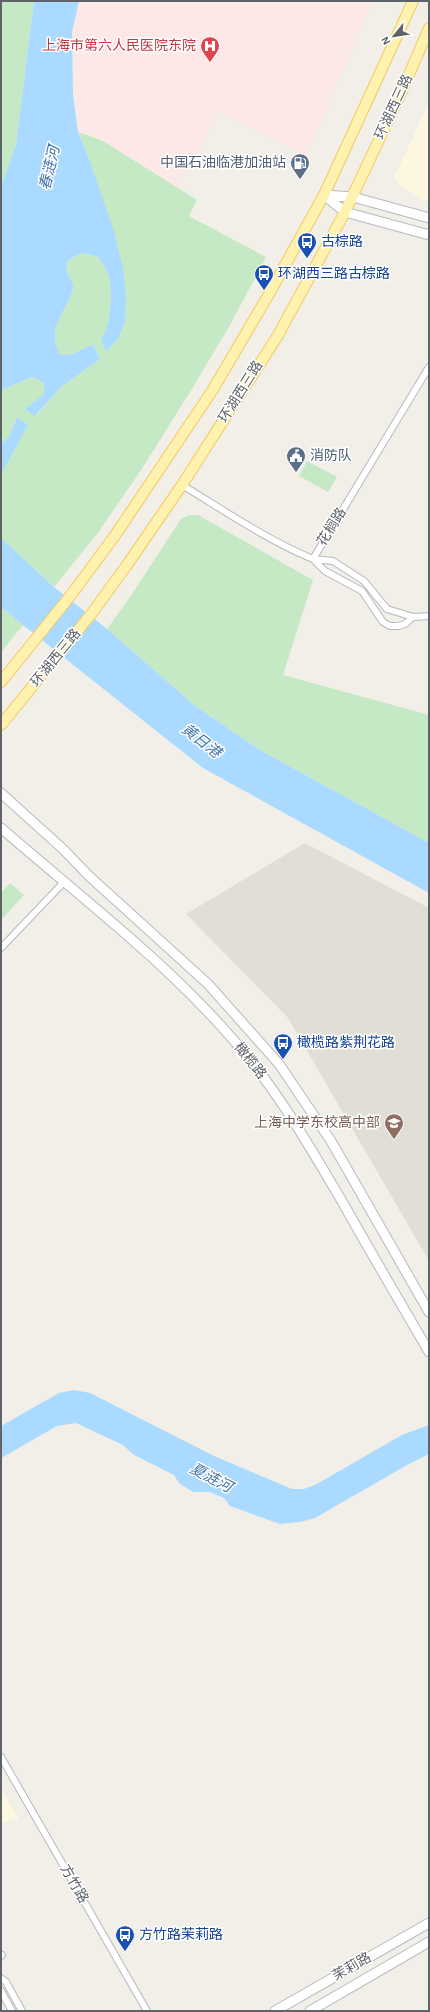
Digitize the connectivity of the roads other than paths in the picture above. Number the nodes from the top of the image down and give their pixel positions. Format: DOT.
graph roads {
  1 [pos="413,1"];
  2 [pos="429,28"];
  3 [pos="324,195"];
  4 [pos="353,196"];
  5 [pos="346,212"];
  6 [pos="429,218"];
  7 [pos="429,235"];
  8 [pos="429,367"];
  9 [pos="182,485"];
  10 [pos="313,559"];
  11 [pos="429,616"];
  12 [pos="413,617"];
  13 [pos="1,682"];
  14 [pos="1,725"];
  15 [pos="1,793"];
  16 [pos="1,828"];
  17 [pos="64,882"];
  18 [pos="1,948"];
  19 [pos="429,1312"];
  20 [pos="429,1352"];
  21 [pos="1,1757"];
  22 [pos="429,1923"];
  23 [pos="429,1942"];
  24 [pos="1,1978"];
  25 [pos="1,1991"];
  26 [pos="12,2011"];
  27 [pos="22,2011"];
  28 [pos="147,2011"];
  29 [pos="275,2011"];
  30 [pos="310,2011"];
  1 -- 3 [label="main road, 环湖西三路"];
  2 -- 4 [label="main road, 环湖西三路"];
  3 -- 4 [label="main road"];
  3 -- 5 [label="main road"];
  3 -- 13 [label="main road, 环湖西三路"];
  4 -- 5 [label="main road, 环湖西三路"];
  4 -- 6 [label="main road"];
  5 -- 7 [label="main road"];
  5 -- 9 [label="main road, 环湖西三路"];
  8 -- 10 [label="street, 花榈路"];
  9 -- 10 [label="street, 花榈路"];
  9 -- 14 [label="main road, 环湖西三路"];
  10 -- 12 [label="street"];
  10 -- 12 [label="street"];
  11 -- 12 [label="street"];
  15 -- 19 [label="main road, 橄榄路"];
  16 -- 17 [label="main road, 橄榄路"];
  17 -- 18 [label="street"];
  17 -- 20 [label="main road, 橄榄路"];
  21 -- 28 [label="street, 方竹路"];
  22 -- 29 [label="main road, 茉莉路"];
  23 -- 30 [label="main road, 茉莉路"];
  24 -- 27 [label="street"];
  25 -- 26 [label="street"];
}
